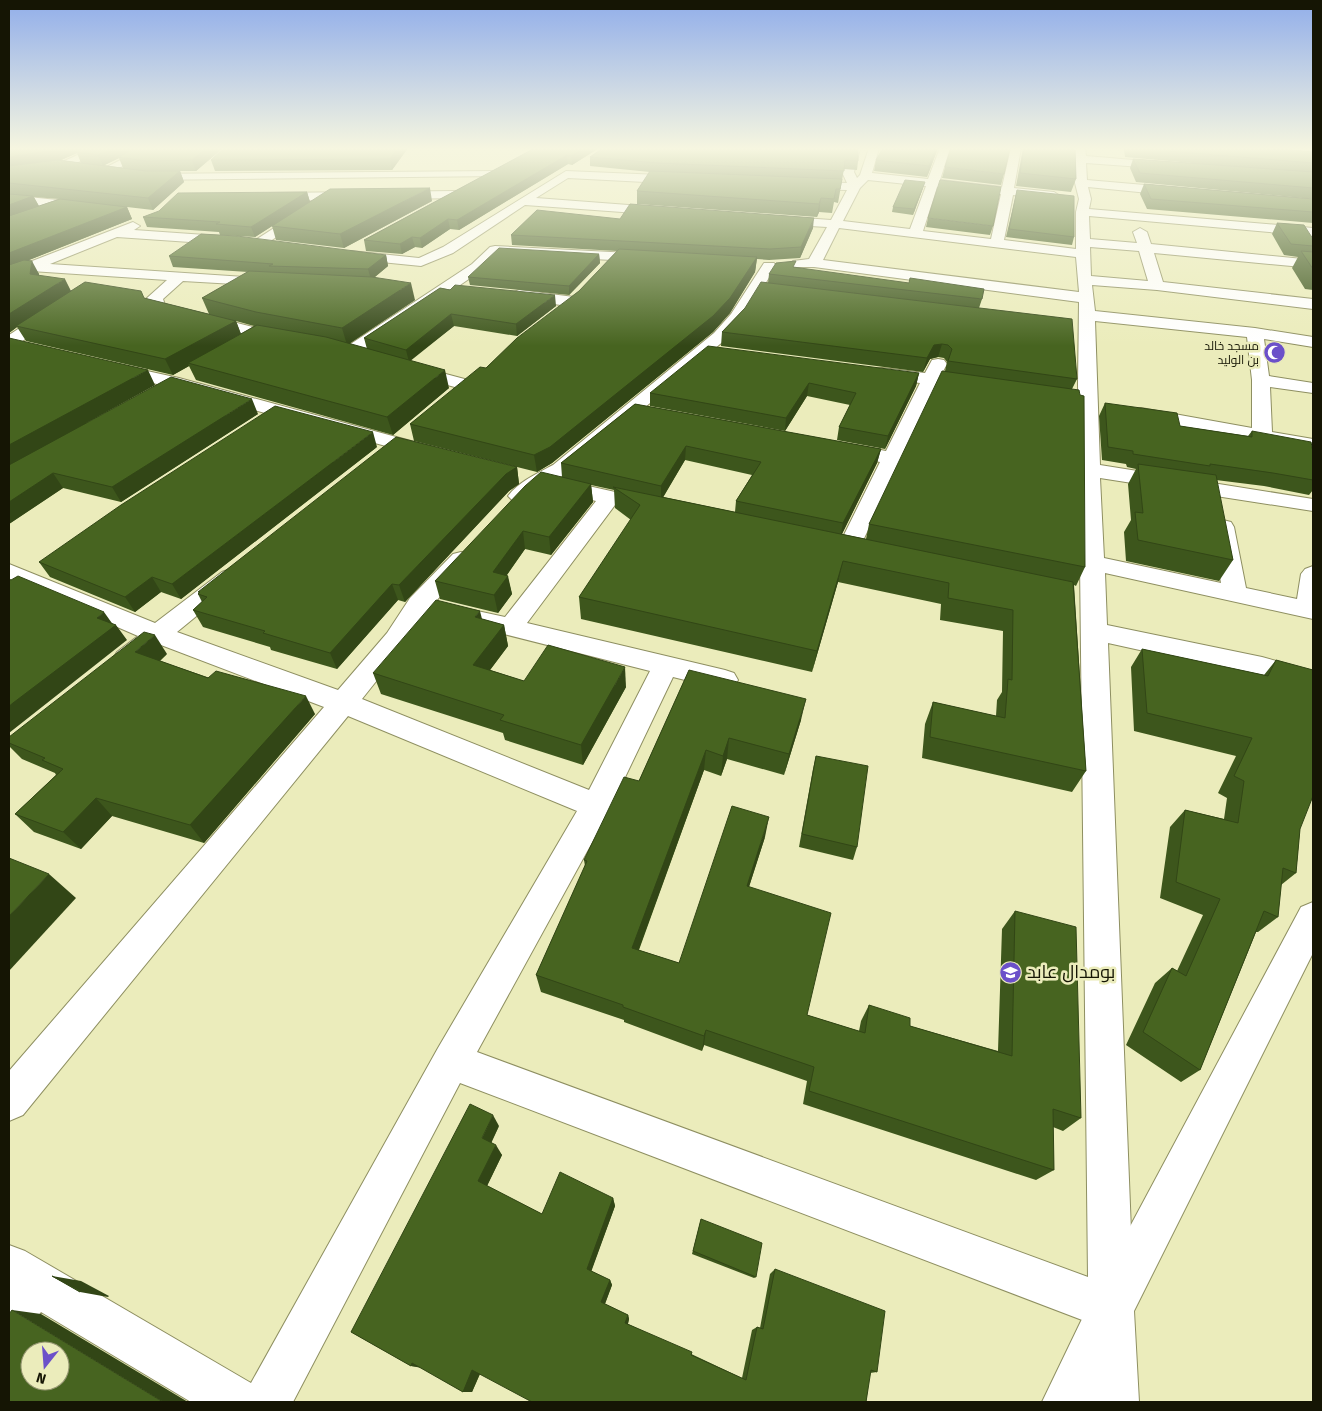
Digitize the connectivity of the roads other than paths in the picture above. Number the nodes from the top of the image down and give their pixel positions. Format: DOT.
graph roads {
  1 [pos="40,214"];
  2 [pos="303,214"];
  3 [pos="503,214"];
  4 [pos="840,214"];
  5 [pos="922,214"];
  6 [pos="1003,214"];
  7 [pos="1080,214"];
  8 [pos="1131,214"];
  9 [pos="34,216"];
  10 [pos="1134,216"];
  11 [pos="766,219"];
  12 [pos="148,220"];
  13 [pos="835,224"];
  14 [pos="189,225"];
  15 [pos="1313,232"];
  16 [pos="116,233"];
  17 [pos="915,234"];
  18 [pos="175,237"];
  19 [pos="258,243"];
  20 [pos="997,243"];
  21 [pos="276,245"];
  22 [pos="364,245"];
  23 [pos="1146,248"];
  24 [pos="448,250"];
  25 [pos="495,250"];
  26 [pos="616,256"];
  27 [pos="664,259"];
  28 [pos="421,262"];
  29 [pos="814,263"];
  30 [pos="1313,264"];
  31 [pos="261,266"];
  32 [pos="29,267"];
  33 [pos="477,268"];
  34 [pos="115,273"];
  35 [pos="600,273"];
  36 [pos="9,275"];
  37 [pos="179,277"];
  38 [pos="237,281"];
  39 [pos="286,283"];
  40 [pos="1157,286"];
  41 [pos="90,289"];
  42 [pos="424,289"];
  43 [pos="443,289"];
  44 [pos="463,291"];
  45 [pos="1084,292"];
  46 [pos="503,294"];
  47 [pos="1313,304"];
  48 [pos="66,305"];
  49 [pos="551,320"];
  50 [pos="1255,333"];
  51 [pos="260,335"];
  52 [pos="297,341"];
  53 [pos="1313,342"];
  54 [pos="15,345"];
  55 [pos="234,349"];
  56 [pos="882,357"];
  57 [pos="367,358"];
  58 [pos="96,364"];
  59 [pos="394,366"];
  60 [pos="200,368"];
  61 [pos="978,370"];
  62 [pos="867,371"];
  63 [pos="935,372"];
  64 [pos="1261,380"];
  65 [pos="173,382"];
  66 [pos="992,388"];
  67 [pos="1313,388"];
  68 [pos="147,397"];
  69 [pos="445,403"];
  70 [pos="278,411"];
  71 [pos="1127,411"];
  72 [pos="417,426"];
  73 [pos="253,427"];
  74 [pos="1262,435"];
  75 [pos="1313,445"];
  76 [pos="824,446"];
  77 [pos="389,450"];
  78 [pos="444,456"];
  79 [pos="892,458"];
  80 [pos="1090,470"];
  81 [pos="529,478"];
  82 [pos="1215,489"];
  83 [pos="609,498"];
  84 [pos="1313,505"];
  85 [pos="505,511"];
  86 [pos="674,512"];
  87 [pos="472,547"];
  88 [pos="848,549"];
  89 [pos="1093,563"];
  90 [pos="243,566"];
  91 [pos="25,572"];
  92 [pos="1313,574"];
  93 [pos="1236,594"];
  94 [pos="419,604"];
  95 [pos="1310,610"];
  96 [pos="510,628"];
  97 [pos="1095,631"];
  98 [pos="158,634"];
  99 [pos="665,666"];
  100 [pos="111,670"];
  101 [pos="1313,681"];
  102 [pos="750,686"];
  103 [pos="343,703"];
  104 [pos="596,806"];
  105 [pos="1313,918"];
  106 [pos="451,1061"];
  107 [pos="9,1101"];
  108 [pos="17,1289"];
  109 [pos="1111,1308"];
  110 [pos="236,1402"];
  111 [pos="266,1402"];
  112 [pos="1066,1402"];
  113 [pos="1115,1402"];
  1 -- 9 [label="street"];
  2 -- 19 [label="street"];
  3 -- 24 [label="street"];
  4 -- 13 [label="street"];
  5 -- 17 [label="street"];
  6 -- 20 [label="street"];
  7 -- 45 [label="street"];
  8 -- 10 [label="street"];
  10 -- 15 [label="street"];
  10 -- 23 [label="street"];
  11 -- 13 [label="street"];
  12 -- 16 [label="street"];
  13 -- 17 [label="street"];
  13 -- 29 [label="street"];
  14 -- 18 [label="street"];
  16 -- 18 [label="street"];
  16 -- 32 [label="street"];
  17 -- 20 [label="street"];
  18 -- 19 [label="street"];
  19 -- 21 [label="street"];
  20 -- 45 [label="street"];
  22 -- 28 [label="street"];
  23 -- 30 [label="street"];
  23 -- 40 [label="street"];
  23 -- 45 [label="street"];
  24 -- 25 [label="street"];
  24 -- 28 [label="street"];
  25 -- 26 [label="street"];
  25 -- 33 [label="street"];
  26 -- 27 [label="street"];
  26 -- 35 [label="street"];
  28 -- 33 [label="street"];
  29 -- 45 [label="street"];
  29 -- 81 [label="street"];
  31 -- 38 [label="street"];
  32 -- 34 [label="street"];
  32 -- 36 [label="street"];
  33 -- 43 [label="street"];
  34 -- 37 [label="street"];
  34 -- 41 [label="street"];
  37 -- 38 [label="street"];
  37 -- 51 [label="street"];
  38 -- 39 [label="street"];
  40 -- 45 [label="street"];
  40 -- 47 [label="street"];
  42 -- 43 [label="street"];
  43 -- 44 [label="street"];
  43 -- 57 [label="street"];
  45 -- 50 [label="street"];
  45 -- 80 [label="street"];
  46 -- 49 [label="street"];
  48 -- 54 [label="street"];
  50 -- 53 [label="street"];
  50 -- 64 [label="street"];
  51 -- 52 [label="street"];
  51 -- 55 [label="street"];
  56 -- 63 [label="street"];
  58 -- 65 [label="street"];
  59 -- 69 [label="street"];
  60 -- 65 [label="street"];
  61 -- 63 [label="street"];
  62 -- 63 [label="street"];
  63 -- 66 [label="street"];
  63 -- 79 [label="street"];
  64 -- 67 [label="street"];
  64 -- 74 [label="street"];
  65 -- 68 [label="street"];
  65 -- 70 [label="street"];
  70 -- 73 [label="street"];
  70 -- 77 [label="street"];
  71 -- 74 [label="street"];
  72 -- 77 [label="street"];
  74 -- 75 [label="street"];
  76 -- 79 [label="street"];
  77 -- 78 [label="street"];
  79 -- 88 [label="street"];
  80 -- 82 [label="street"];
  80 -- 89 [label="street"];
  81 -- 83 [label="street"];
  81 -- 85 [label="street"];
  82 -- 84 [label="street"];
  82 -- 93 [label="street"];
  83 -- 86 [label="street"];
  83 -- 96 [label="street"];
  87 -- 94 [label="street"];
  89 -- 93 [label="street"];
  89 -- 97 [label="street"];
  90 -- 98 [label="street"];
  91 -- 98 [label="street"];
  92 -- 95 [label="street"];
  93 -- 95 [label="street"];
  94 -- 96 [label="street"];
  94 -- 103 [label="street"];
  96 -- 99 [label="street"];
  97 -- 101 [label="street"];
  97 -- 109 [label="street"];
  98 -- 100 [label="street"];
  98 -- 103 [label="street"];
  99 -- 102 [label="street"];
  99 -- 104 [label="street"];
  103 -- 104 [label="street"];
  103 -- 107 [label="street"];
  104 -- 106 [label="street"];
  105 -- 109 [label="street"];
  106 -- 109 [label="street"];
  106 -- 111 [label="street"];
  108 -- 110 [label="street"];
  109 -- 112 [label="street"];
  109 -- 113 [label="street"];
}
